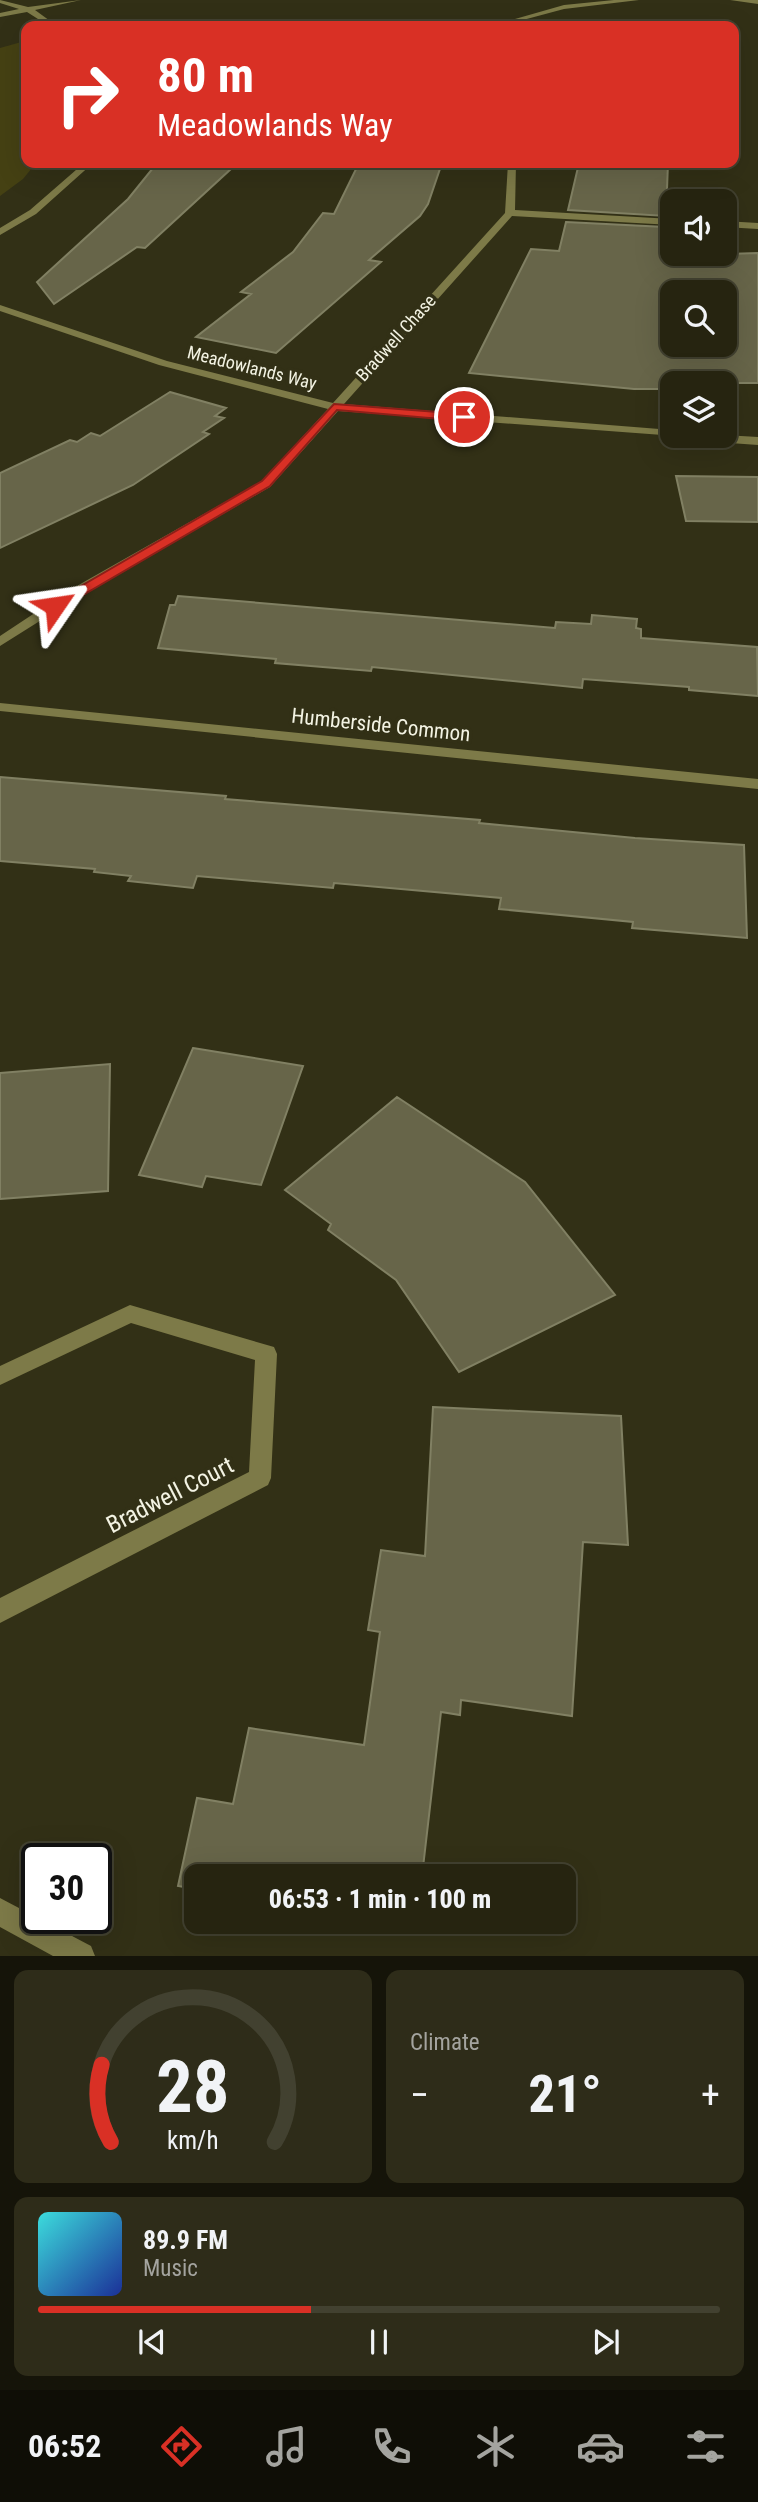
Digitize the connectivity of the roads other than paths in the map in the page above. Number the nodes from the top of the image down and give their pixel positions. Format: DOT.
graph roads {
  1 [pos="77,0"];
  2 [pos="635,0"];
  3 [pos="734,0"];
  4 [pos="0,1"];
  5 [pos="758,2"];
  6 [pos="29,10"];
  7 [pos="0,15"];
  8 [pos="46,21"];
  9 [pos="512,21"];
  10 [pos="83,168"];
  11 [pos="512,168"];
  12 [pos="510,213"];
  13 [pos="660,221"];
  14 [pos="737,225"];
  15 [pos="758,226"];
  16 [pos="0,232"];
  17 [pos="0,308"];
  18 [pos="334,407"];
  19 [pos="660,433"];
  20 [pos="737,440"];
  21 [pos="758,441"];
  22 [pos="0,642"];
  23 [pos="0,707"];
  24 [pos="758,784"];
  25 [pos="0,1376"];
  26 [pos="0,1611"];
  27 [pos="0,1912"];
  28 [pos="81,1956"];
  1 -- 6 [label="street"];
  2 -- 9 [label="street"];
  3 -- 5 [label="street"];
  4 -- 6 [label="street"];
  6 -- 7 [label="street"];
  6 -- 8 [label="street"];
  10 -- 16 [label="street"];
  11 -- 12 [label="street"];
  12 -- 13 [label="street"];
  12 -- 18 [label="street, Bradwell Chase"];
  14 -- 15 [label="street"];
  17 -- 18 [label="street, Meadowlands Way"];
  18 -- 19 [label="street, Meadowlands Way"];
  18 -- 22 [label="street, Bradwell Chase"];
  20 -- 21 [label="street"];
  23 -- 24 [label="street, Humberside Common"];
  25 -- 26 [label="street, Bradwell Court"];
  27 -- 28 [label="street"];
}
